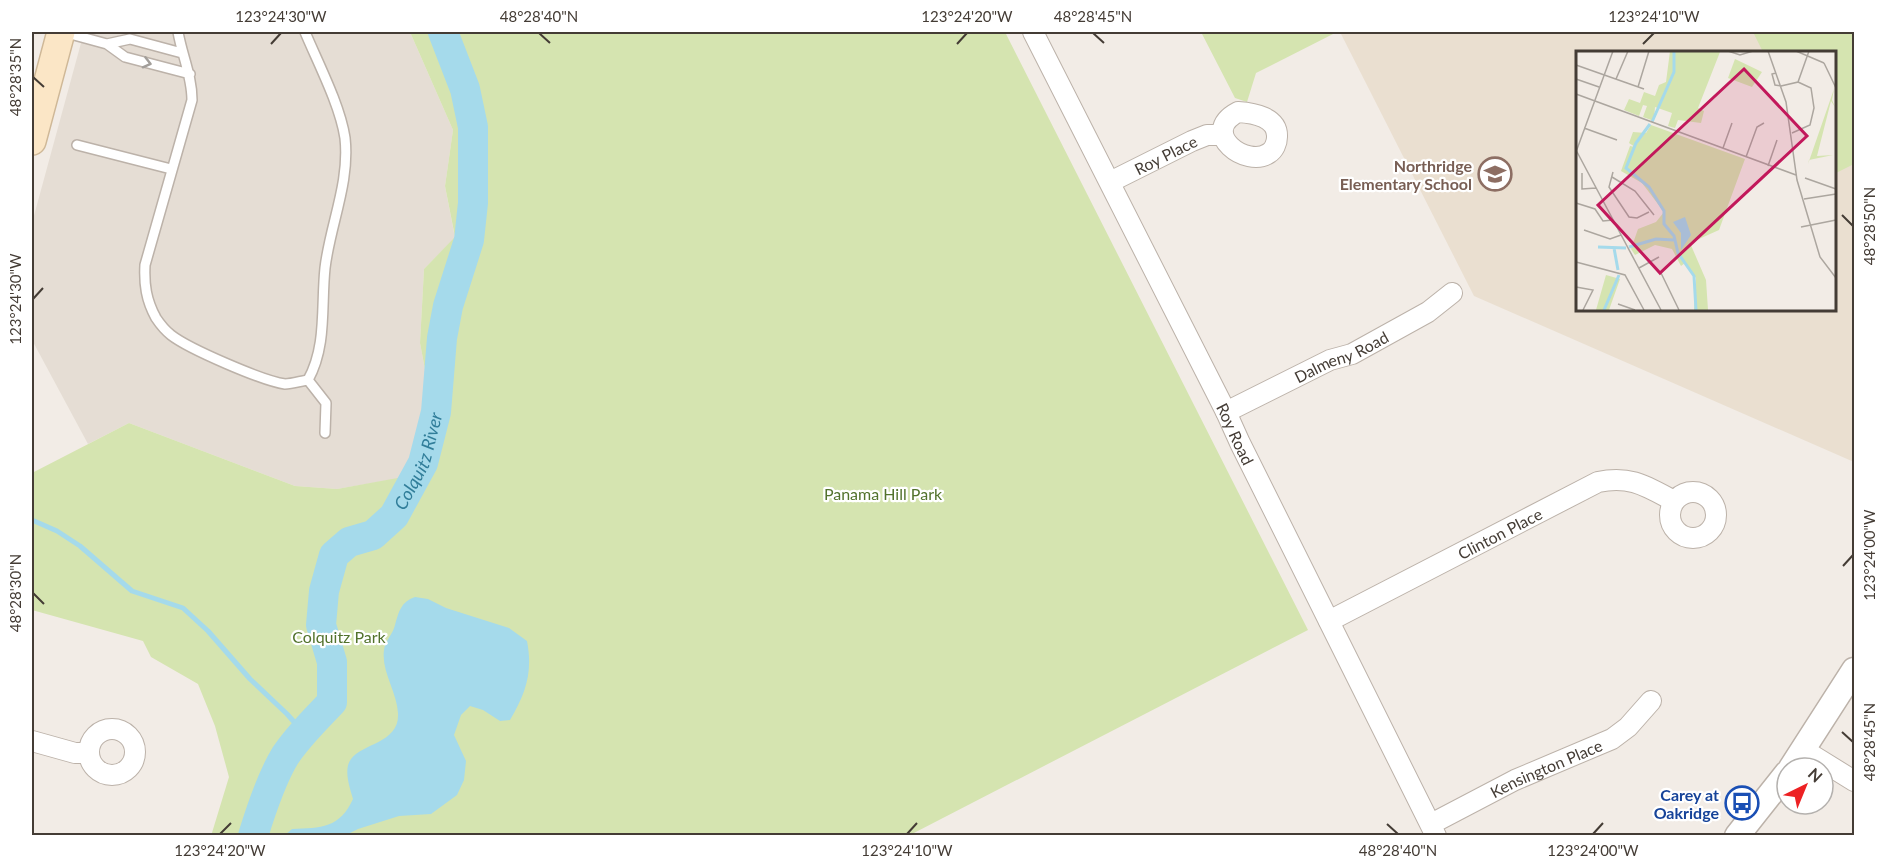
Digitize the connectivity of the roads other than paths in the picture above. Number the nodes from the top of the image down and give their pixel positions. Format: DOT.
graph roads {
  1 [pos="62,32"];
  2 [pos="178,32"];
  3 [pos="305,32"];
  4 [pos="1033,32"];
  5 [pos="107,44"];
  6 [pos="182,52"];
  7 [pos="190,74"];
  8 [pos="1223,135"];
  9 [pos="32,141"];
  10 [pos="77,146"];
  11 [pos="171,169"];
  12 [pos="1110,182"];
  13 [pos="1452,293"];
  14 [pos="308,380"];
  15 [pos="1226,412"];
  16 [pos="325,434"];
  17 [pos="1674,501"];
  18 [pos="1329,621"];
  19 [pos="1854,670"];
  20 [pos="1651,701"];
  21 [pos="32,741"];
  22 [pos="88,753"];
  23 [pos="1799,756"];
  24 [pos="1835,774"];
  25 [pos="1854,781"];
  26 [pos="1775,788"];
  27 [pos="1433,830"];
  28 [pos="1737,836"];
  1 -- 5 [label="lane"];
  1 -- 9 [label="main road"];
  2 -- 6 [label="lane"];
  3 -- 14 [label="lane"];
  4 -- 12 [label="street, Roy Road"];
  5 -- 6 [label="lane"];
  5 -- 7 [label="lane, one-way"];
  6 -- 7 [label="lane"];
  7 -- 11 [label="lane"];
  8 -- 12 [label="street, Roy Place"];
  10 -- 11 [label="lane"];
  11 -- 14 [label="lane"];
  12 -- 15 [label="street, Roy Road"];
  13 -- 15 [label="street, Dalmeny Road"];
  14 -- 16 [label="lane"];
  15 -- 18 [label="street, Roy Road"];
  17 -- 18 [label="street, Clinton Place"];
  18 -- 27 [label="street, Roy Road"];
  19 -- 23 [label="street"];
  20 -- 27 [label="street, Kensington Place"];
  21 -- 22 [label="street"];
  24 -- 25 [label="street"];
  26 -- 28 [label="street"];
}
